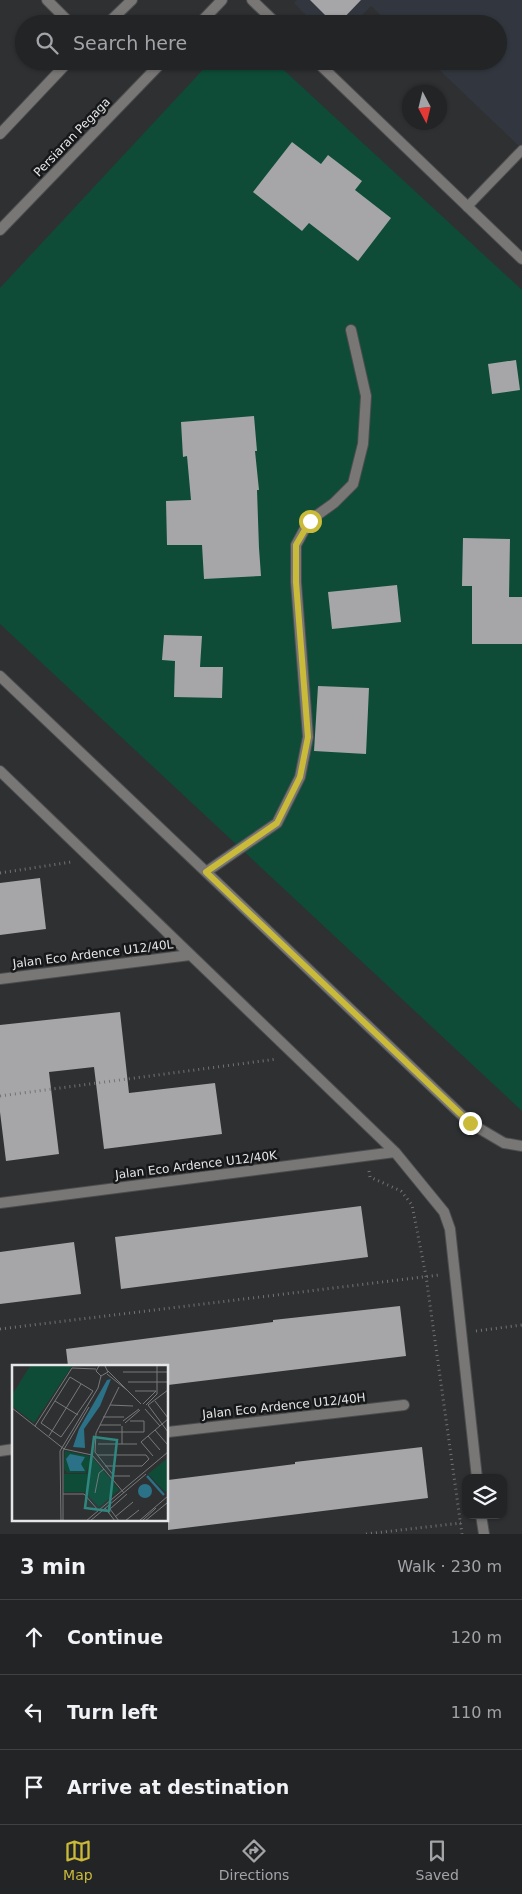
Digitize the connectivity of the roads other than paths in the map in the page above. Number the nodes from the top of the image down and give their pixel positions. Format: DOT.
graph roads {
  1 [pos="47,0"];
  2 [pos="132,0"];
  3 [pos="222,0"];
  4 [pos="252,0"];
  5 [pos="62,15"];
  6 [pos="116,15"];
  7 [pos="208,15"];
  8 [pos="267,15"];
  9 [pos="60,70"];
  10 [pos="153,70"];
  11 [pos="325,70"];
  12 [pos="0,134"];
  13 [pos="522,150"];
  14 [pos="468,207"];
  15 [pos="0,230"];
  16 [pos="522,259"];
  17 [pos="351,330"];
  18 [pos="0,676"];
  19 [pos="0,771"];
  20 [pos="206,872"];
  21 [pos="190,955"];
  22 [pos="0,979"];
  23 [pos="522,1146"];
  24 [pos="395,1152"];
  25 [pos="0,1203"];
  26 [pos="404,1405"];
  27 [pos="169,1432"];
  28 [pos="477,1474"];
  29 [pos="482,1519"];
  30 [pos="484,1534"];
  1 -- 5 [label="street"];
  2 -- 6 [label="street"];
  3 -- 7 [label="street"];
  4 -- 8 [label="street"];
  9 -- 12 [label="street"];
  10 -- 15 [label="street, Persiaran Pegaga"];
  11 -- 14 [label="street"];
  13 -- 14 [label="lane"];
  14 -- 16 [label="street"];
  17 -- 20 [label="street"];
  18 -- 20 [label="street"];
  19 -- 21 [label="street"];
  20 -- 23 [label="street"];
  21 -- 22 [label="street, Jalan Eco Ardence U12/40L"];
  21 -- 24 [label="street"];
  24 -- 25 [label="street, Jalan Eco Ardence U12/40K"];
  24 -- 28 [label="street"];
  26 -- 27 [label="street, Jalan Eco Ardence U12/40H"];
  29 -- 30 [label="street"];
}
